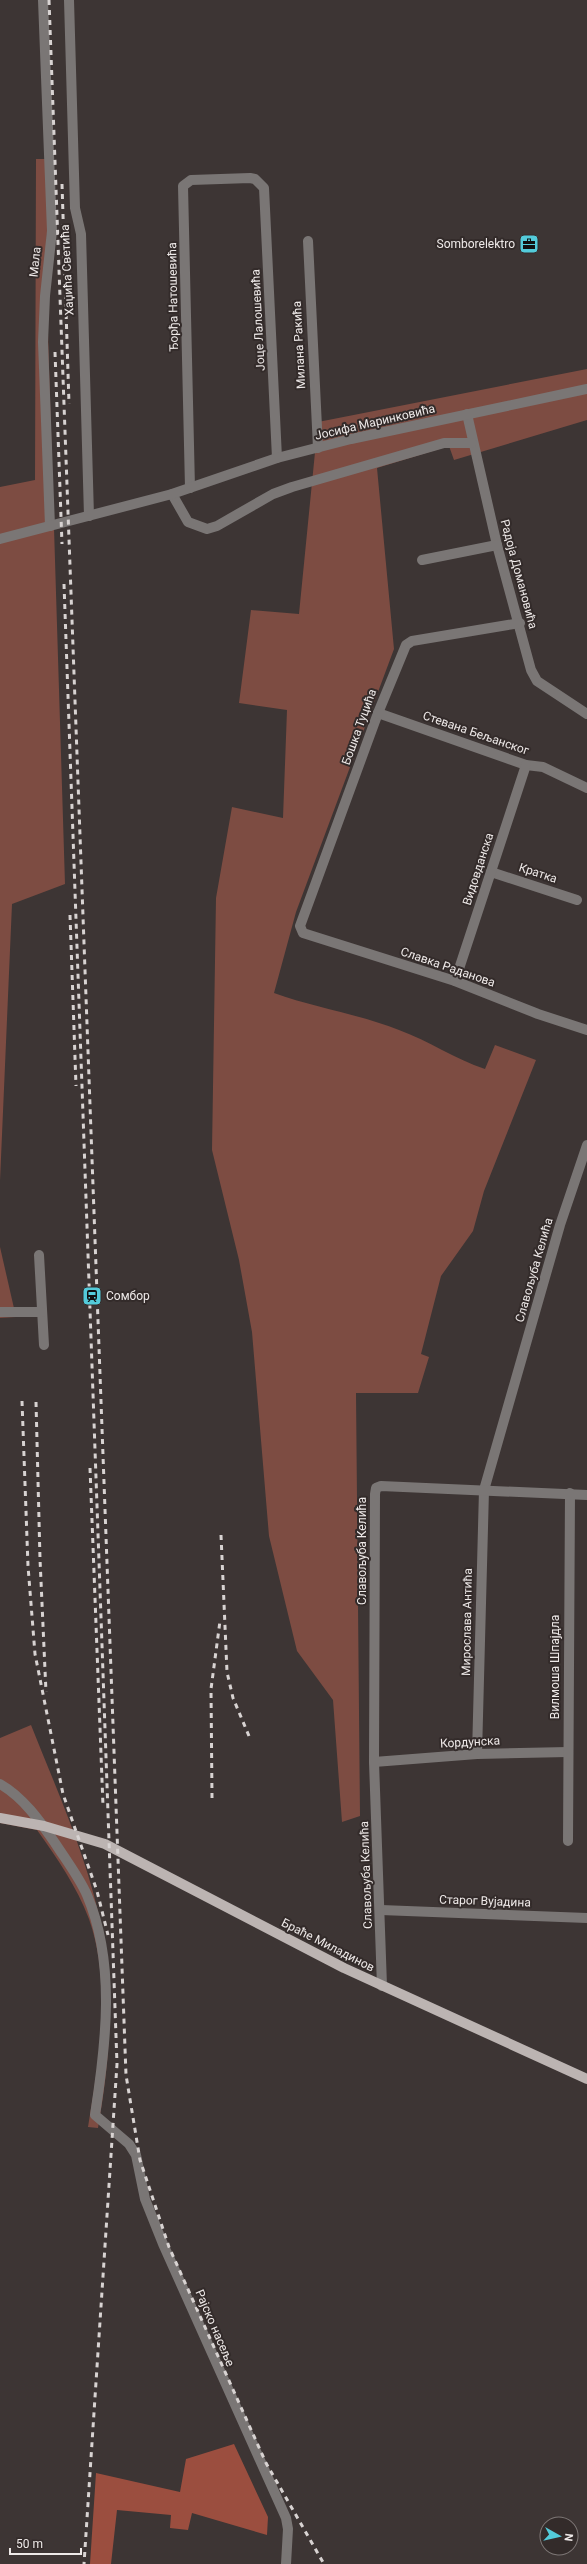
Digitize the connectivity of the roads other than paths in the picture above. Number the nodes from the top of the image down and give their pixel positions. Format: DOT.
graph roads {
  1 [pos="42,0"];
  2 [pos="69,0"];
  3 [pos="260,183"];
  4 [pos="308,241"];
  5 [pos="587,389"];
  6 [pos="467,414"];
  7 [pos="472,443"];
  8 [pos="318,448"];
  9 [pos="277,458"];
  10 [pos="190,488"];
  11 [pos="172,494"];
  12 [pos="89,516"];
  13 [pos="50,526"];
  14 [pos="0,539"];
  15 [pos="497,546"];
  16 [pos="422,560"];
  17 [pos="520,623"];
  18 [pos="378,713"];
  19 [pos="587,714"];
  20 [pos="526,765"];
  21 [pos="587,788"];
  22 [pos="491,872"];
  23 [pos="577,900"];
  24 [pos="301,930"];
  25 [pos="455,981"];
  26 [pos="587,1030"];
  27 [pos="587,1145"];
  28 [pos="39,1255"];
  29 [pos="0,1312"];
  30 [pos="42,1312"];
  31 [pos="44,1345"];
  32 [pos="484,1490"];
  33 [pos="570,1494"];
  34 [pos="587,1495"];
  35 [pos="568,1752"];
  36 [pos="477,1754"];
  37 [pos="374,1762"];
  38 [pos="0,1784"];
  39 [pos="0,1818"];
  40 [pos="44,1826"];
  41 [pos="568,1841"];
  42 [pos="381,1910"];
  43 [pos="587,1918"];
  44 [pos="382,1986"];
  45 [pos="587,2079"];
  46 [pos="286,2564"];
  1 -- 13 [label="street, Мала"];
  2 -- 12 [label="street, Хаџића Светића"];
  3 -- 9 [label="street, Јоце Лалошевића"];
  3 -- 10 [label="street, Ђорђа Натошевића"];
  4 -- 8 [label="street, Милана Ракића"];
  5 -- 6 [label="street, Јосифа Маринковића"];
  6 -- 7 [label="street, Радоја Домановића"];
  6 -- 8 [label="street, Јосифа Маринковића"];
  7 -- 11 [label="street"];
  7 -- 15 [label="street, Радоја Домановића"];
  8 -- 9 [label="street, Јосифа Маринковића"];
  9 -- 10 [label="street, Јосифа Маринковића"];
  10 -- 11 [label="street, Јосифа Маринковића"];
  11 -- 12 [label="street, Јосифа Маринковића"];
  12 -- 13 [label="street, Јосифа Маринковића"];
  13 -- 14 [label="street, Јосифа Маринковића"];
  15 -- 16 [label="street"];
  15 -- 17 [label="street, Радоја Домановића"];
  17 -- 18 [label="street, Бошка Туцића"];
  17 -- 19 [label="street, Радоја Домановића"];
  18 -- 20 [label="street, Стевана Бељанског"];
  18 -- 24 [label="street, Бошка Туцића"];
  20 -- 21 [label="street, Стевана Бељанског"];
  20 -- 22 [label="street, Видовданска"];
  22 -- 23 [label="street, Кратка"];
  22 -- 25 [label="street, Видовданска"];
  24 -- 25 [label="street, Славка Раданова"];
  25 -- 26 [label="street, Славка Раданова"];
  27 -- 32 [label="street, Славољуба Келића"];
  28 -- 30 [label="street"];
  29 -- 30 [label="street"];
  30 -- 31 [label="street"];
  32 -- 33 [label="street"];
  32 -- 36 [label="street, Мирослава Антића"];
  32 -- 37 [label="street, Славољуба Келића"];
  33 -- 34 [label="street"];
  33 -- 35 [label="street, Вилмоша Шпајдла"];
  35 -- 36 [label="street, Кордунска"];
  35 -- 41 [label="street, Вилмоша Шпајдла"];
  36 -- 37 [label="street, Кордунска"];
  37 -- 42 [label="street, Славољуба Келића"];
  38 -- 40 [label="street"];
  39 -- 40 [label="main road, Браће Миладинов"];
  40 -- 44 [label="main road, Браће Миладинов"];
  40 -- 46 [label="street, Рајско насеље"];
  42 -- 43 [label="street, Старог Вујадина"];
  42 -- 44 [label="street, Славољуба Келића"];
  44 -- 45 [label="main road, Браће Миладинов"];
}
